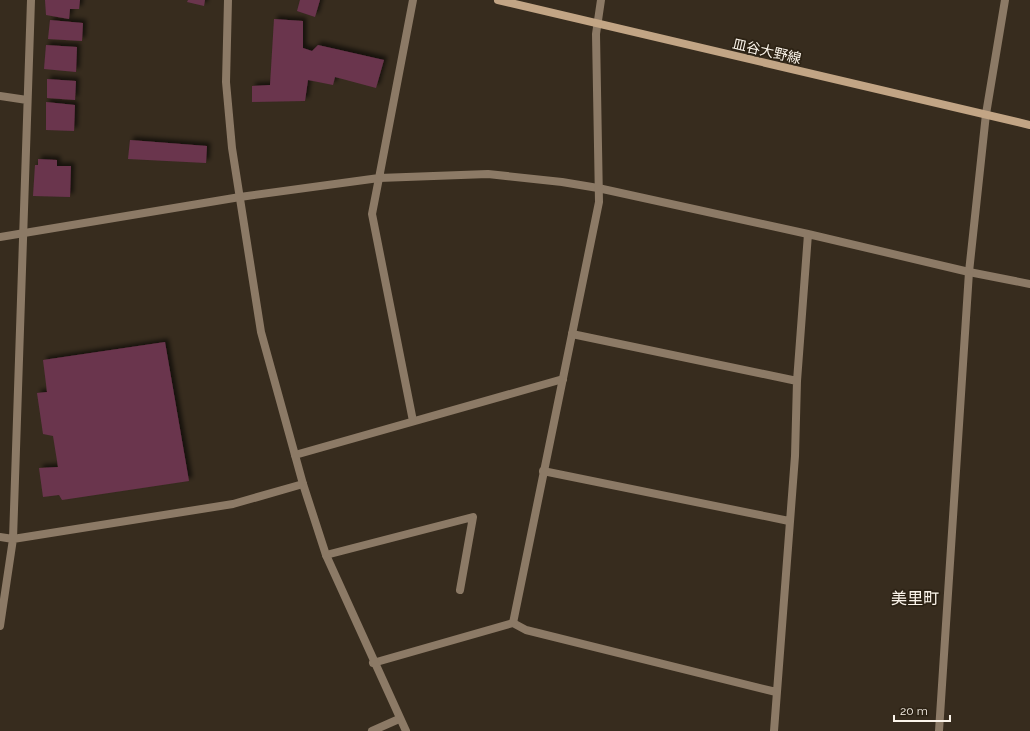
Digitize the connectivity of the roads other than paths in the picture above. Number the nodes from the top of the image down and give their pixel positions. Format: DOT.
graph roads {
  1 [pos="30,0"];
  2 [pos="228,0"];
  3 [pos="413,0"];
  4 [pos="498,0"];
  5 [pos="601,0"];
  6 [pos="1006,0"];
  7 [pos="597,24"];
  8 [pos="0,96"];
  9 [pos="27,100"];
  10 [pos="986,114"];
  11 [pos="1030,125"];
  12 [pos="379,178"];
  13 [pos="598,188"];
  14 [pos="240,197"];
  15 [pos="22,234"];
  16 [pos="808,234"];
  17 [pos="0,237"];
  18 [pos="969,272"];
  19 [pos="1030,284"];
  20 [pos="572,334"];
  21 [pos="562,379"];
  22 [pos="797,381"];
  23 [pos="413,421"];
  24 [pos="295,455"];
  25 [pos="543,471"];
  26 [pos="303,484"];
  27 [pos="790,521"];
  28 [pos="0,537"];
  29 [pos="13,539"];
  30 [pos="326,555"];
  31 [pos="460,590"];
  32 [pos="513,623"];
  33 [pos="0,626"];
  34 [pos="373,662"];
  35 [pos="776,692"];
  36 [pos="399,719"];
  37 [pos="372,731"];
  38 [pos="406,731"];
  39 [pos="774,731"];
  40 [pos="939,731"];
  1 -- 9 [label="street"];
  2 -- 14 [label="street"];
  3 -- 12 [label="street"];
  4 -- 7 [label="main road, 皿谷大野線"];
  5 -- 7 [label="street"];
  6 -- 10 [label="street"];
  7 -- 10 [label="main road, 皿谷大野線"];
  7 -- 13 [label="street"];
  8 -- 9 [label="street"];
  9 -- 15 [label="street"];
  10 -- 11 [label="main road, 皿谷大野線"];
  10 -- 18 [label="street"];
  12 -- 13 [label="street"];
  12 -- 14 [label="street"];
  12 -- 23 [label="street"];
  13 -- 16 [label="street"];
  13 -- 20 [label="street"];
  14 -- 15 [label="street"];
  14 -- 24 [label="street"];
  15 -- 17 [label="street"];
  15 -- 29 [label="street"];
  16 -- 18 [label="street"];
  16 -- 22 [label="street"];
  18 -- 19 [label="street"];
  18 -- 40 [label="street"];
  20 -- 21 [label="street"];
  20 -- 22 [label="street"];
  21 -- 23 [label="street"];
  21 -- 25 [label="street"];
  22 -- 27 [label="street"];
  23 -- 24 [label="street"];
  24 -- 26 [label="street"];
  25 -- 27 [label="street"];
  25 -- 32 [label="street"];
  26 -- 29 [label="street"];
  26 -- 30 [label="street"];
  27 -- 35 [label="street"];
  28 -- 29 [label="street"];
  29 -- 33 [label="street"];
  30 -- 31 [label="street"];
  30 -- 34 [label="street"];
  32 -- 34 [label="street"];
  32 -- 35 [label="street"];
  34 -- 36 [label="street"];
  35 -- 39 [label="street"];
  36 -- 37 [label="street"];
  36 -- 38 [label="street"];
}
